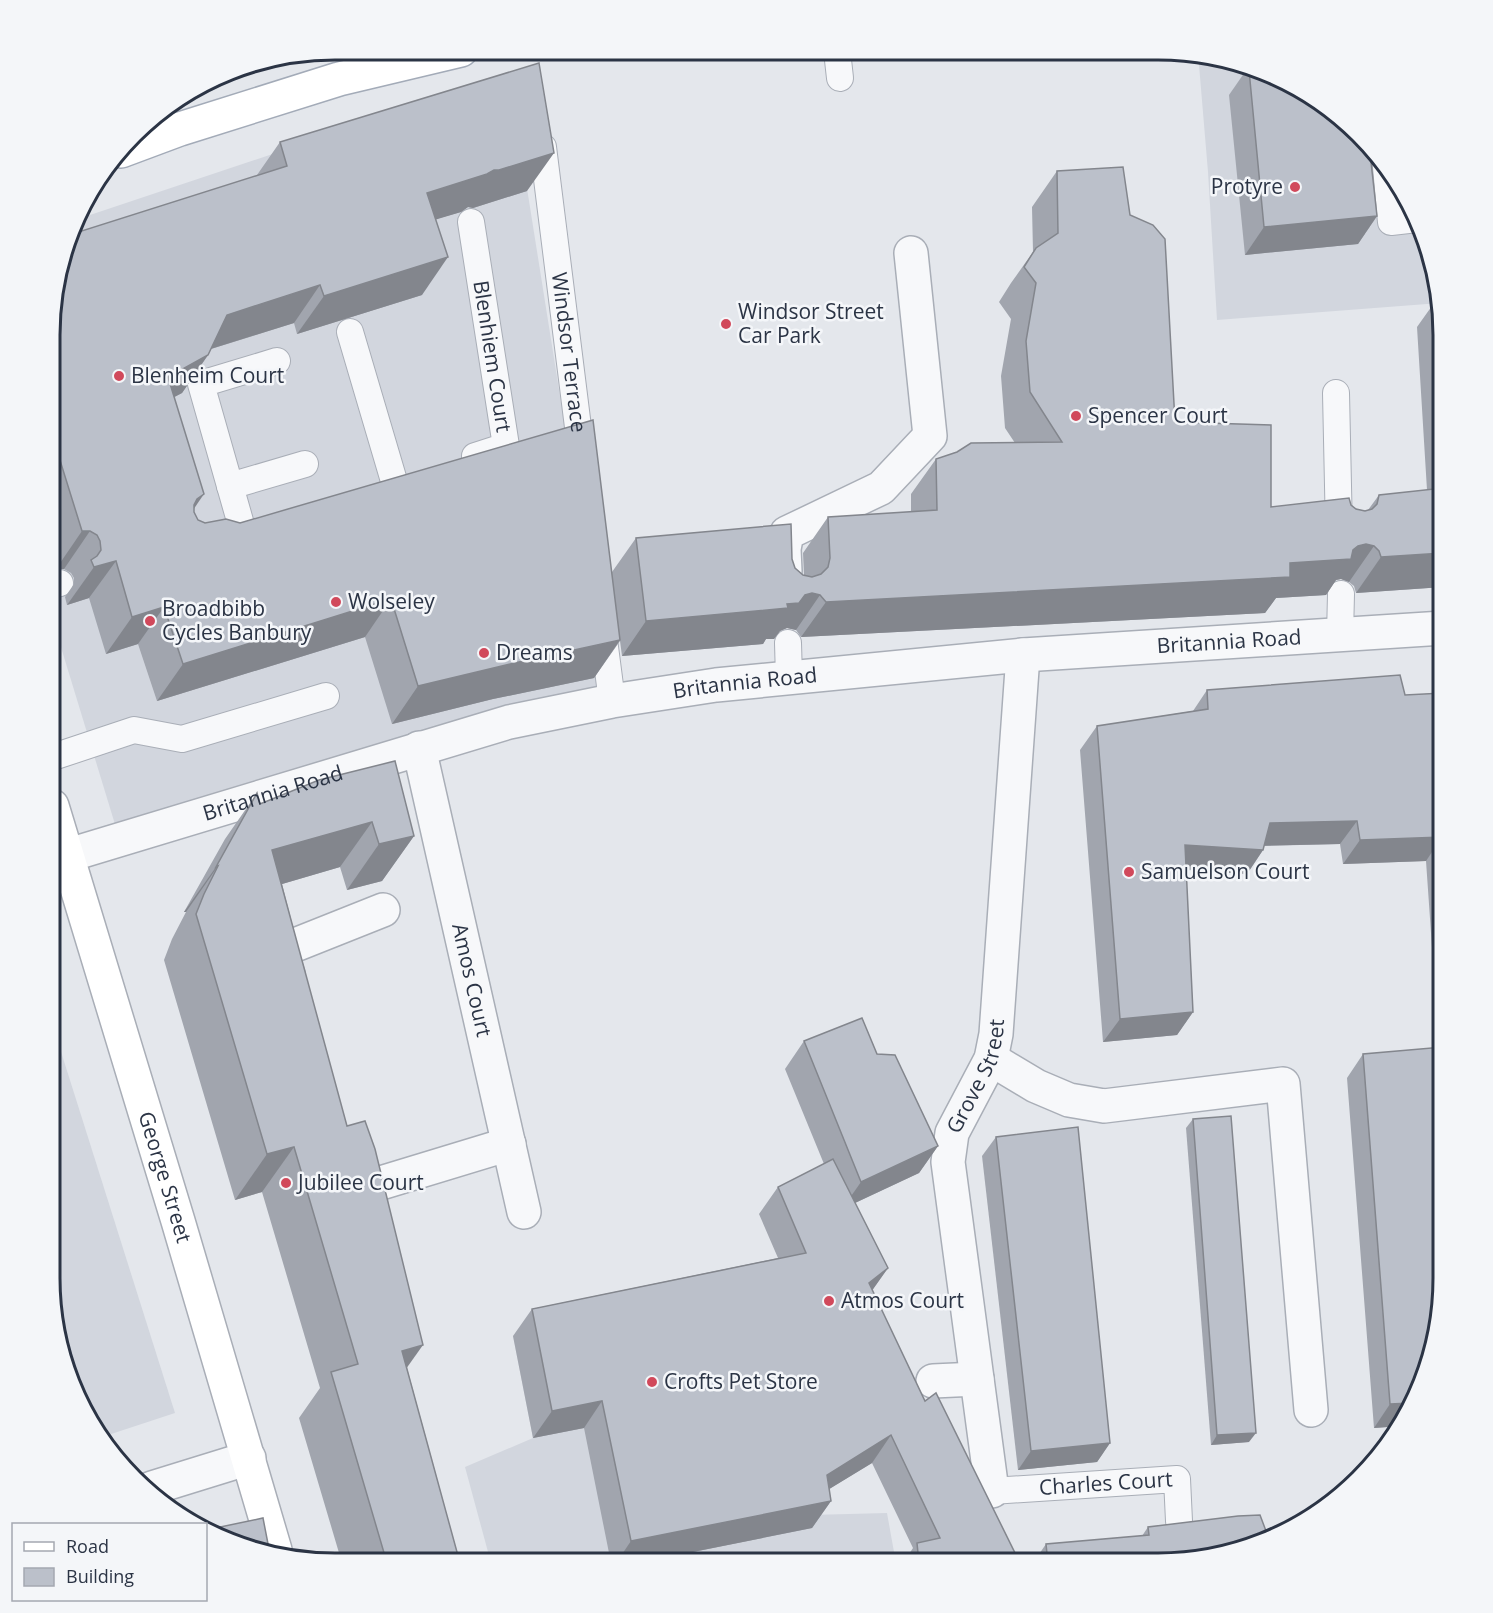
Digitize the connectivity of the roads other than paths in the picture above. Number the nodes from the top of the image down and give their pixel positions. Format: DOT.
graph roads {
  1 [pos="419,60"];
  2 [pos="838,60"];
  3 [pos="840,78"];
  4 [pos="135,146"];
  5 [pos="543,147"];
  6 [pos="1387,183"];
  7 [pos="1408,220"];
  8 [pos="471,222"];
  9 [pos="911,253"];
  10 [pos="350,332"];
  11 [pos="278,361"];
  12 [pos="1336,393"];
  13 [pos="450,463"];
  14 [pos="305,464"];
  15 [pos="394,481"];
  16 [pos="585,483"];
  17 [pos="230,486"];
  18 [pos="1339,532"];
  19 [pos="192,543"];
  20 [pos="786,594"];
  21 [pos="1341,594"];
  22 [pos="599,598"];
  23 [pos="1433,629"];
  24 [pos="1340,635"];
  25 [pos="788,644"];
  26 [pos="1023,656"];
  27 [pos="789,678"];
  28 [pos="326,696"];
  29 [pos="612,701"];
  30 [pos="419,748"];
  31 [pos="60,755"];
  32 [pos="60,829"];
  33 [pos="69,855"];
  34 [pos="383,910"];
  35 [pos="299,1006"];
  36 [pos="991,1059"];
  37 [pos="509,1144"];
  38 [pos="360,1186"];
  39 [pos="524,1212"];
  40 [pos="977,1379"];
  41 [pos="933,1381"];
  42 [pos="1311,1410"];
  43 [pos="249,1458"];
  44 [pos="156,1487"];
  45 [pos="992,1491"];
  46 [pos="1179,1521"];
  47 [pos="274,1546"];
  1 -- 4 [label="street"];
  2 -- 3 [label="lane"];
  5 -- 16 [label="lane, Windsor Terrace"];
  6 -- 7 [label="lane"];
  8 -- 13 [label="lane, Blenhiem Court"];
  9 -- 20 [label="street"];
  10 -- 15 [label="lane"];
  11 -- 17 [label="lane"];
  12 -- 18 [label="lane"];
  14 -- 17 [label="lane"];
  17 -- 19 [label="lane"];
  21 -- 24 [label="lane"];
  22 -- 29 [label="lane"];
  23 -- 24 [label="street, Britannia Road"];
  24 -- 26 [label="street, Britannia Road"];
  25 -- 27 [label="lane"];
  26 -- 27 [label="street, Britannia Road"];
  26 -- 36 [label="street, Grove Street"];
  27 -- 29 [label="street, Britannia Road"];
  28 -- 31 [label="lane"];
  29 -- 30 [label="street, Britannia Road"];
  30 -- 33 [label="street, Britannia Road"];
  30 -- 37 [label="street, Amos Court"];
  32 -- 33 [label="street, George Street"];
  33 -- 43 [label="street, George Street"];
  34 -- 35 [label="street"];
  36 -- 40 [label="street, Grove Street"];
  36 -- 42 [label="street"];
  37 -- 38 [label="street"];
  37 -- 39 [label="street, Amos Court"];
  40 -- 41 [label="street"];
  40 -- 45 [label="street, Grove Street"];
  43 -- 44 [label="street"];
  43 -- 47 [label="street, George Street"];
  45 -- 46 [label="lane, Charles Court"];
}
